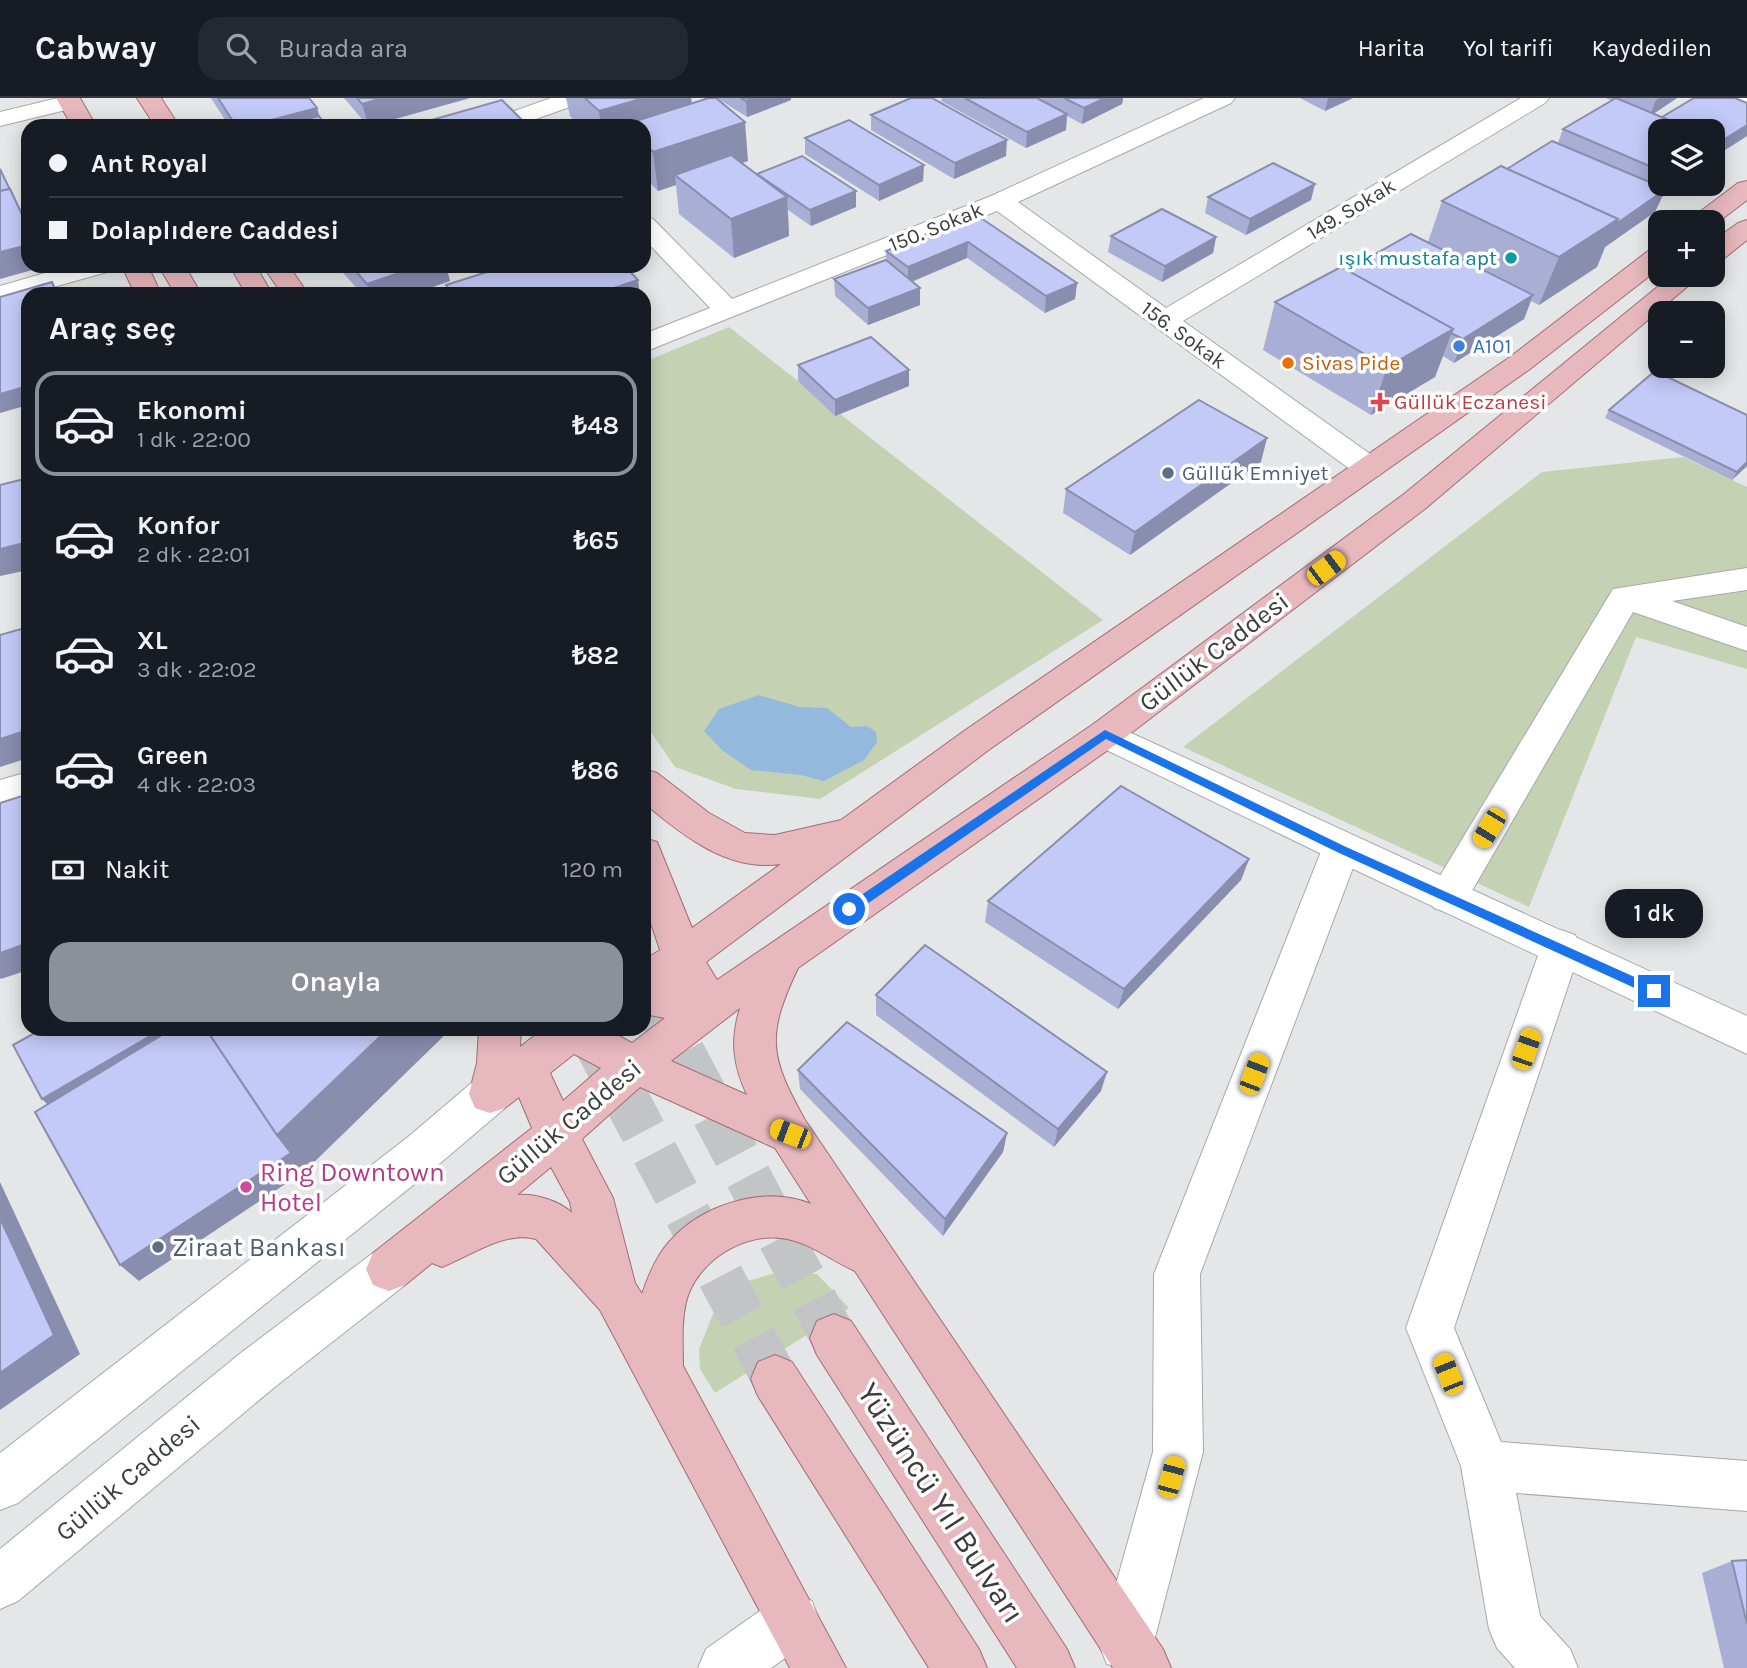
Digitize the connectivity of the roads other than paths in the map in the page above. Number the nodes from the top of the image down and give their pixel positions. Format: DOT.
graph roads {
  1 [pos="149,98"];
  2 [pos="573,98"];
  3 [pos="1223,98"];
  4 [pos="1537,98"];
  5 [pos="1741,98"];
  6 [pos="69,100"];
  7 [pos="1747,101"];
  8 [pos="536,112"];
  9 [pos="0,119"];
  10 [pos="79,119"];
  11 [pos="162,119"];
  12 [pos="515,119"];
  13 [pos="1747,188"];
  14 [pos="1000,201"];
  15 [pos="1719,210"];
  16 [pos="1747,228"];
  17 [pos="651,231"];
  18 [pos="1725,245"];
  19 [pos="1648,264"];
  20 [pos="74,273"];
  21 [pos="24,287"];
  22 [pos="1674,287"];
  23 [pos="21,288"];
  24 [pos="0,294"];
  25 [pos="727,310"];
  26 [pos="1165,320"];
  27 [pos="651,341"];
  28 [pos="1369,468"];
  29 [pos="1747,579"];
  30 [pos="1625,597"];
  31 [pos="1747,639"];
  32 [pos="1105,734"];
  33 [pos="21,788"];
  34 [pos="651,788"];
  35 [pos="0,794"];
  36 [pos="859,828"];
  37 [pos="1340,849"];
  38 [pos="651,867"];
  39 [pos="1448,897"];
  40 [pos="1562,947"];
  41 [pos="783,956"];
  42 [pos="683,957"];
  43 [pos="651,977"];
  44 [pos="651,998"];
  45 [pos="709,1007"];
  46 [pos="500,1036"];
  47 [pos="566,1036"];
  48 [pos="584,1036"];
  49 [pos="1747,1036"];
  50 [pos="635,1065"];
  51 [pos="526,1066"];
  52 [pos="490,1094"];
  53 [pos="556,1133"];
  54 [pos="790,1134"];
  55 [pos="869,1255"];
  56 [pos="389,1269"];
  57 [pos="616,1294"];
  58 [pos="834,1338"];
  59 [pos="659,1372"];
  60 [pos="775,1379"];
  61 [pos="1486,1466"];
  62 [pos="0,1485"];
  63 [pos="1747,1486"];
  64 [pos="0,1583"];
  65 [pos="793,1620"];
  66 [pos="1135,1656"];
  67 [pos="725,1668"];
  68 [pos="819,1668"];
  69 [pos="960,1668"];
  70 [pos="1048,1668"];
  71 [pos="1551,1668"];
  1 -- 11 [label="main road"];
  2 -- 8 [label="street"];
  3 -- 14 [label="street, 150. Sokak"];
  4 -- 26 [label="street, 149. Sokak"];
  5 -- 7 [label="street"];
  6 -- 9 [label="street"];
  6 -- 10 [label="main road"];
  8 -- 12 [label="street"];
  13 -- 15 [label="main road"];
  14 -- 25 [label="street, 150. Sokak"];
  14 -- 26 [label="street, 156. Sokak"];
  16 -- 18 [label="main road"];
  17 -- 25 [label="street"];
  19 -- 28 [label="main road"];
  20 -- 21 [label="street"];
  22 -- 32 [label="main road, Güllük Caddesi"];
  23 -- 24 [label="street"];
  25 -- 27 [label="street, 150. Sokak"];
  26 -- 28 [label="street, 156. Sokak"];
  28 -- 36 [label="main road"];
  29 -- 30 [label="street"];
  30 -- 31 [label="street"];
  30 -- 39 [label="street"];
  32 -- 37 [label="street"];
  32 -- 41 [label="main road, Güllük Caddesi"];
  33 -- 35 [label="street"];
  34 -- 36 [label="main road"];
  36 -- 42 [label="main road"];
  37 -- 39 [label="street"];
  37 -- 66 [label="street"];
  38 -- 42 [label="main road"];
  39 -- 40 [label="street"];
  40 -- 49 [label="street"];
  40 -- 61 [label="street"];
  41 -- 45 [label="main road, Güllük Caddesi"];
  41 -- 54 [label="main road"];
  42 -- 43 [label="main road"];
  42 -- 45 [label="main road"];
  44 -- 45 [label="main road"];
  45 -- 50 [label="main road, Güllük Caddesi"];
  46 -- 52 [label="main road"];
  47 -- 51 [label="main road"];
  48 -- 50 [label="main road"];
  50 -- 53 [label="main road, Güllük Caddesi"];
  50 -- 54 [label="main road"];
  51 -- 52 [label="main road"];
  51 -- 53 [label="main road"];
  52 -- 62 [label="street"];
  53 -- 56 [label="main road, Güllük Caddesi"];
  53 -- 57 [label="main road"];
  54 -- 55 [label="main road"];
  55 -- 59 [label="main road"];
  55 -- 66 [label="main road"];
  56 -- 57 [label="main road"];
  56 -- 64 [label="street, Güllük Caddesi"];
  57 -- 59 [label="main road"];
  58 -- 70 [label="main road, Yüzüncü Yıl Bulvarı"];
  59 -- 65 [label="main road"];
  60 -- 69 [label="main road"];
  61 -- 63 [label="street"];
  61 -- 71 [label="street"];
  65 -- 67 [label="street"];
  65 -- 68 [label="main road"];
}
